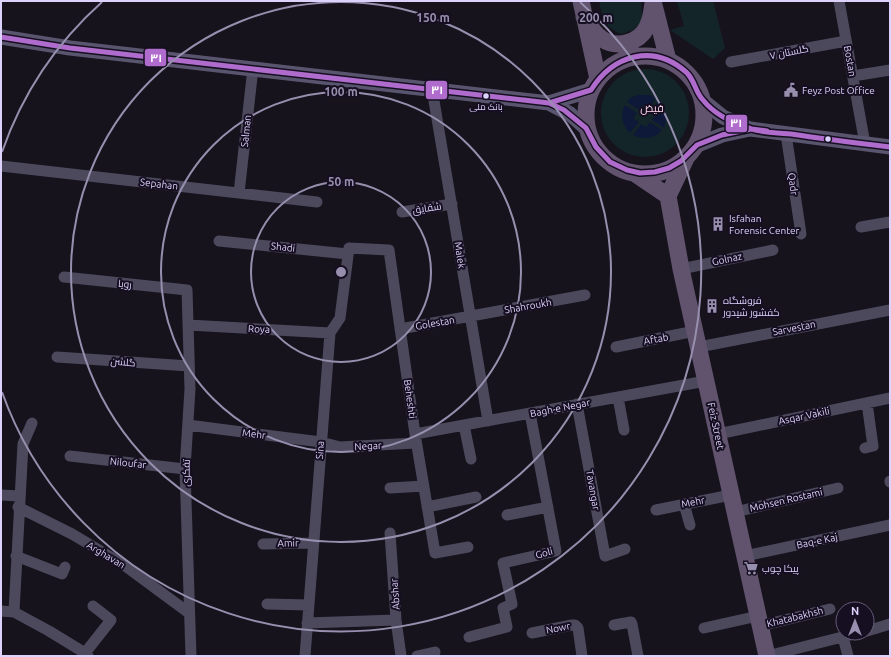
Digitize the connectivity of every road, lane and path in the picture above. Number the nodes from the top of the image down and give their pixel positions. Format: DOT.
graph roads {
  1 [pos="839,1"];
  2 [pos="653,2"];
  3 [pos="583,9"];
  4 [pos="1,37"];
  5 [pos="846,41"];
  6 [pos="668,60"];
  7 [pos="731,62"];
  8 [pos="253,68"];
  9 [pos="890,70"];
  10 [pos="853,76"];
  11 [pos="594,85"];
  12 [pos="432,89"];
  13 [pos="702,100"];
  14 [pos="548,103"];
  15 [pos="750,129"];
  16 [pos="588,130"];
  17 [pos="786,134"];
  18 [pos="865,144"];
  19 [pos="890,147"];
  20 [pos="691,151"];
  21 [pos="1,166"];
  22 [pos="634,172"];
  23 [pos="239,193"];
  24 [pos="668,196"];
  25 [pos="317,202"];
  26 [pos="452,204"];
  27 [pos="402,212"];
  28 [pos="890,222"];
  29 [pos="861,227"];
  30 [pos="800,234"];
  31 [pos="218,241"];
  32 [pos="774,250"];
  33 [pos="349,251"];
  34 [pos="681,269"];
  35 [pos="64,278"];
  36 [pos="187,290"];
  37 [pos="584,295"];
  38 [pos="890,310"];
  39 [pos="471,316"];
  40 [pos="188,325"];
  41 [pos="400,329"];
  42 [pos="330,333"];
  43 [pos="697,339"];
  44 [pos="616,347"];
  45 [pos="57,357"];
  46 [pos="189,366"];
  47 [pos="706,381"];
  48 [pos="618,397"];
  49 [pos="890,398"];
  50 [pos="867,403"];
  51 [pos="577,404"];
  52 [pos="530,413"];
  53 [pos="488,421"];
  54 [pos="32,423"];
  55 [pos="188,425"];
  56 [pos="464,425"];
  57 [pos="624,430"];
  58 [pos="718,434"];
  59 [pos="416,439"];
  60 [pos="321,442"];
  61 [pos="864,448"];
  62 [pos="70,456"];
  63 [pos="471,459"];
  64 [pos="185,469"];
  65 [pos="424,486"];
  66 [pos="390,488"];
  67 [pos="838,488"];
  68 [pos="1,495"];
  69 [pos="731,495"];
  70 [pos="476,497"];
  71 [pos="19,502"];
  72 [pos="684,504"];
  73 [pos="427,507"];
  74 [pos="548,507"];
  75 [pos="656,510"];
  76 [pos="735,512"];
  77 [pos="508,515"];
  78 [pos="690,525"];
  79 [pos="890,525"];
  80 [pos="390,532"];
  81 [pos="313,543"];
  82 [pos="264,544"];
  83 [pos="468,547"];
  84 [pos="625,550"];
  85 [pos="16,556"];
  86 [pos="745,556"];
  87 [pos="65,567"];
  88 [pos="267,604"];
  89 [pos="309,605"];
  90 [pos="93,606"];
  91 [pos="830,609"];
  92 [pos="1,611"];
  93 [pos="14,612"];
  94 [pos="189,613"];
  95 [pos="396,620"];
  96 [pos="759,621"];
  97 [pos="307,623"];
  98 [pos="890,624"];
  99 [pos="614,625"];
  100 [pos="704,628"];
  101 [pos="875,628"];
  102 [pos="532,633"];
  103 [pos="469,636"];
  104 [pos="835,639"];
  105 [pos="844,641"];
  106 [pos="434,652"];
  107 [pos="87,654"];
  108 [pos="191,656"];
  109 [pos="305,656"];
  110 [pos="400,656"];
  111 [pos="417,656"];
  112 [pos="582,656"];
  113 [pos="638,656"];
  114 [pos="767,656"];
  115 [pos="848,656"];
  1 -- 5 [label="street, Bostan"];
  2 -- 3 [label="main road"];
  2 -- 6 [label="main road"];
  3 -- 11 [label="main road"];
  4 -- 8 [label="main road"];
  5 -- 7 [label="street, گلستان ۷"];
  5 -- 10 [label="street, Bostan"];
  6 -- 11 [label="main road"];
  6 -- 13 [label="main road"];
  8 -- 12 [label="main road"];
  8 -- 23 [label="street, Salman"];
  9 -- 10 [label="street"];
  10 -- 18 [label="street, Bostan"];
  11 -- 14 [label="main road"];
  11 -- 16 [label="main road"];
  12 -- 14 [label="main road"];
  12 -- 26 [label="street, Malek"];
  13 -- 15 [label="main road"];
  13 -- 20 [label="main road"];
  14 -- 16 [label="main road"];
  15 -- 17 [label="main road"];
  15 -- 20 [label="main road"];
  16 -- 22 [label="main road"];
  17 -- 18 [label="main road"];
  17 -- 30 [label="street, Qadr"];
  18 -- 19 [label="main road"];
  20 -- 22 [label="main road"];
  20 -- 24 [label="main road"];
  21 -- 23 [label="street, Sepahan"];
  22 -- 24 [label="main road"];
  23 -- 25 [label="street, Sepahan"];
  24 -- 34 [label="main road, Feiz Street"];
  26 -- 27 [label="street, شقایق"];
  26 -- 39 [label="street, Malek"];
  28 -- 29 [label="street"];
  31 -- 33 [label="street, Shadi"];
  32 -- 34 [label="street, Golnaz"];
  33 -- 41 [label="street, Beheshti"];
  33 -- 42 [label="street, Sina"];
  34 -- 43 [label="main road, Feiz Street"];
  35 -- 36 [label="street, رویا"];
  36 -- 40 [label="street, تفکری"];
  37 -- 39 [label="street, Shahroukh"];
  38 -- 43 [label="street, Sarvestan"];
  39 -- 41 [label="street, Golestan"];
  39 -- 53 [label="street, Malek"];
  40 -- 42 [label="street, Roya"];
  40 -- 46 [label="street, تفکری"];
  41 -- 59 [label="street, Beheshti"];
  42 -- 60 [label="street, Sina"];
  43 -- 44 [label="street, Aftab"];
  43 -- 47 [label="main road, Feiz Street"];
  45 -- 46 [label="street, گلشن"];
  46 -- 55 [label="street, تفکری"];
  47 -- 48 [label="street, Bagh-e Negar"];
  47 -- 58 [label="main road, Feiz Street"];
  48 -- 51 [label="street, Bagh-e Negar"];
  48 -- 57 [label="street"];
  49 -- 50 [label="street, Asqar Vakili"];
  50 -- 58 [label="street, Asqar Vakili"];
  50 -- 61 [label="street"];
  51 -- 52 [label="street, Bagh-e Negar"];
  51 -- 84 [label="street, Tavangar"];
  52 -- 53 [label="street, Bagh-e Negar"];
  52 -- 74 [label="street, Goli"];
  53 -- 56 [label="street, Bagh-e Negar"];
  54 -- 71 [label="street"];
  55 -- 60 [label="street, Mehr"];
  55 -- 64 [label="street, تفکری"];
  56 -- 59 [label="street, Bagh-e Negar"];
  56 -- 63 [label="street"];
  58 -- 69 [label="main road, Feiz Street"];
  59 -- 60 [label="street, Negar"];
  59 -- 65 [label="street, Beheshti"];
  60 -- 81 [label="street, Sina"];
  62 -- 64 [label="street, Niloufar"];
  64 -- 94 [label="street, تفکری"];
  65 -- 66 [label="street"];
  65 -- 73 [label="street, Beheshti"];
  67 -- 76 [label="street, Mohsen Rostami"];
  68 -- 71 [label="street"];
  69 -- 72 [label="street, Mehr"];
  69 -- 76 [label="main road, Feiz Street"];
  70 -- 73 [label="street"];
  71 -- 85 [label="street"];
  71 -- 94 [label="street, Arghavan"];
  72 -- 75 [label="street, Mehr"];
  72 -- 78 [label="street"];
  73 -- 83 [label="street, Beheshti"];
  74 -- 77 [label="street"];
  74 -- 103 [label="street, Goli"];
  76 -- 86 [label="main road, Feiz Street"];
  79 -- 86 [label="street, Baq-e Kaj"];
  80 -- 95 [label="street, Abshar"];
  81 -- 82 [label="street, Amir"];
  81 -- 89 [label="street, Sina"];
  85 -- 87 [label="street"];
  85 -- 93 [label="street"];
  86 -- 96 [label="main road, Feiz Street"];
  88 -- 89 [label="street"];
  89 -- 97 [label="street, Sina"];
  90 -- 107 [label="street"];
  91 -- 96 [label="street, Khatabakhsh"];
  92 -- 93 [label="street"];
  93 -- 107 [label="street"];
  94 -- 108 [label="street, تفکری"];
  95 -- 97 [label="street"];
  95 -- 110 [label="street, Abshar"];
  96 -- 100 [label="street, Khatabakhsh"];
  96 -- 114 [label="main road, Feiz Street"];
  97 -- 109 [label="street, Sina"];
  98 -- 101 [label="street"];
  99 -- 113 [label="street"];
  102 -- 112 [label="street, Nowr"];
  104 -- 114 [label="street"];
  105 -- 115 [label="street"];
  106 -- 111 [label="street"];
}
